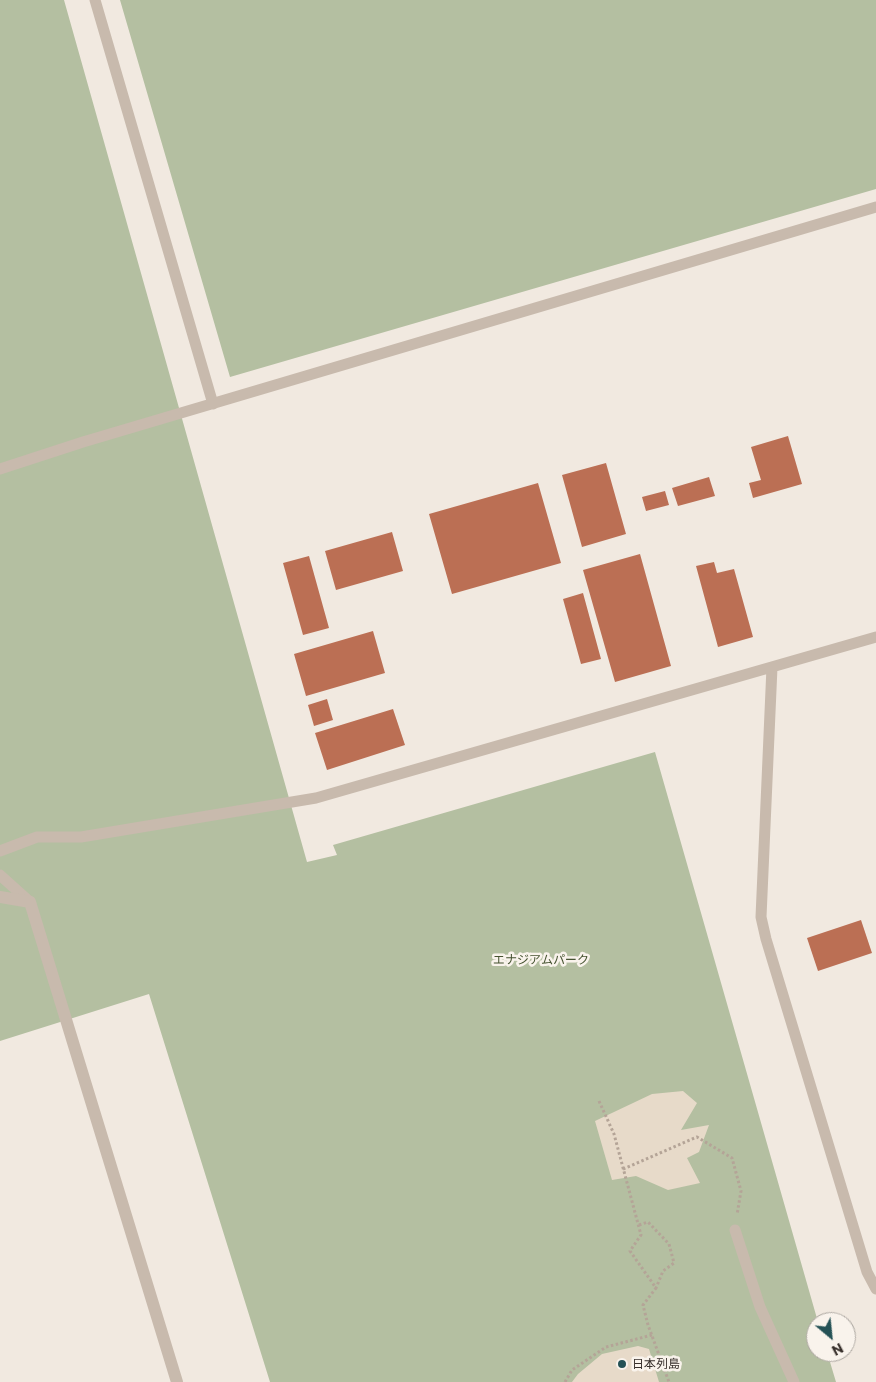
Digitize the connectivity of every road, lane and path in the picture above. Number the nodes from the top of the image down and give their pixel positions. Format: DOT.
graph roads {
  1 [pos="95,0"];
  2 [pos="876,207"];
  3 [pos="213,404"];
  4 [pos="0,469"];
  5 [pos="876,637"];
  6 [pos="772,667"];
  7 [pos="0,851"];
  8 [pos="0,875"];
  9 [pos="0,897"];
  10 [pos="30,902"];
  11 [pos="599,1101"];
  12 [pos="623,1169"];
  13 [pos="639,1225"];
  14 [pos="734,1230"];
  15 [pos="656,1288"];
  16 [pos="876,1289"];
  17 [pos="652,1335"];
  18 [pos="178,1382"];
  19 [pos="565,1382"];
  20 [pos="669,1382"];
  21 [pos="794,1382"];
  1 -- 3 [label="lane"];
  2 -- 3 [label="lane"];
  3 -- 4 [label="lane"];
  5 -- 6 [label="lane"];
  6 -- 7 [label="lane"];
  6 -- 16 [label="lane"];
  8 -- 10 [label="lane"];
  9 -- 10 [label="street"];
  10 -- 18 [label="street"];
  11 -- 12 [label="path"];
  12 -- 13 [label="path"];
  12 -- 14 [label="path"];
  13 -- 15 [label="path"];
  13 -- 15 [label="path"];
  14 -- 21 [label="lane"];
  15 -- 17 [label="path"];
  17 -- 19 [label="path"];
  17 -- 20 [label="path"];
}
